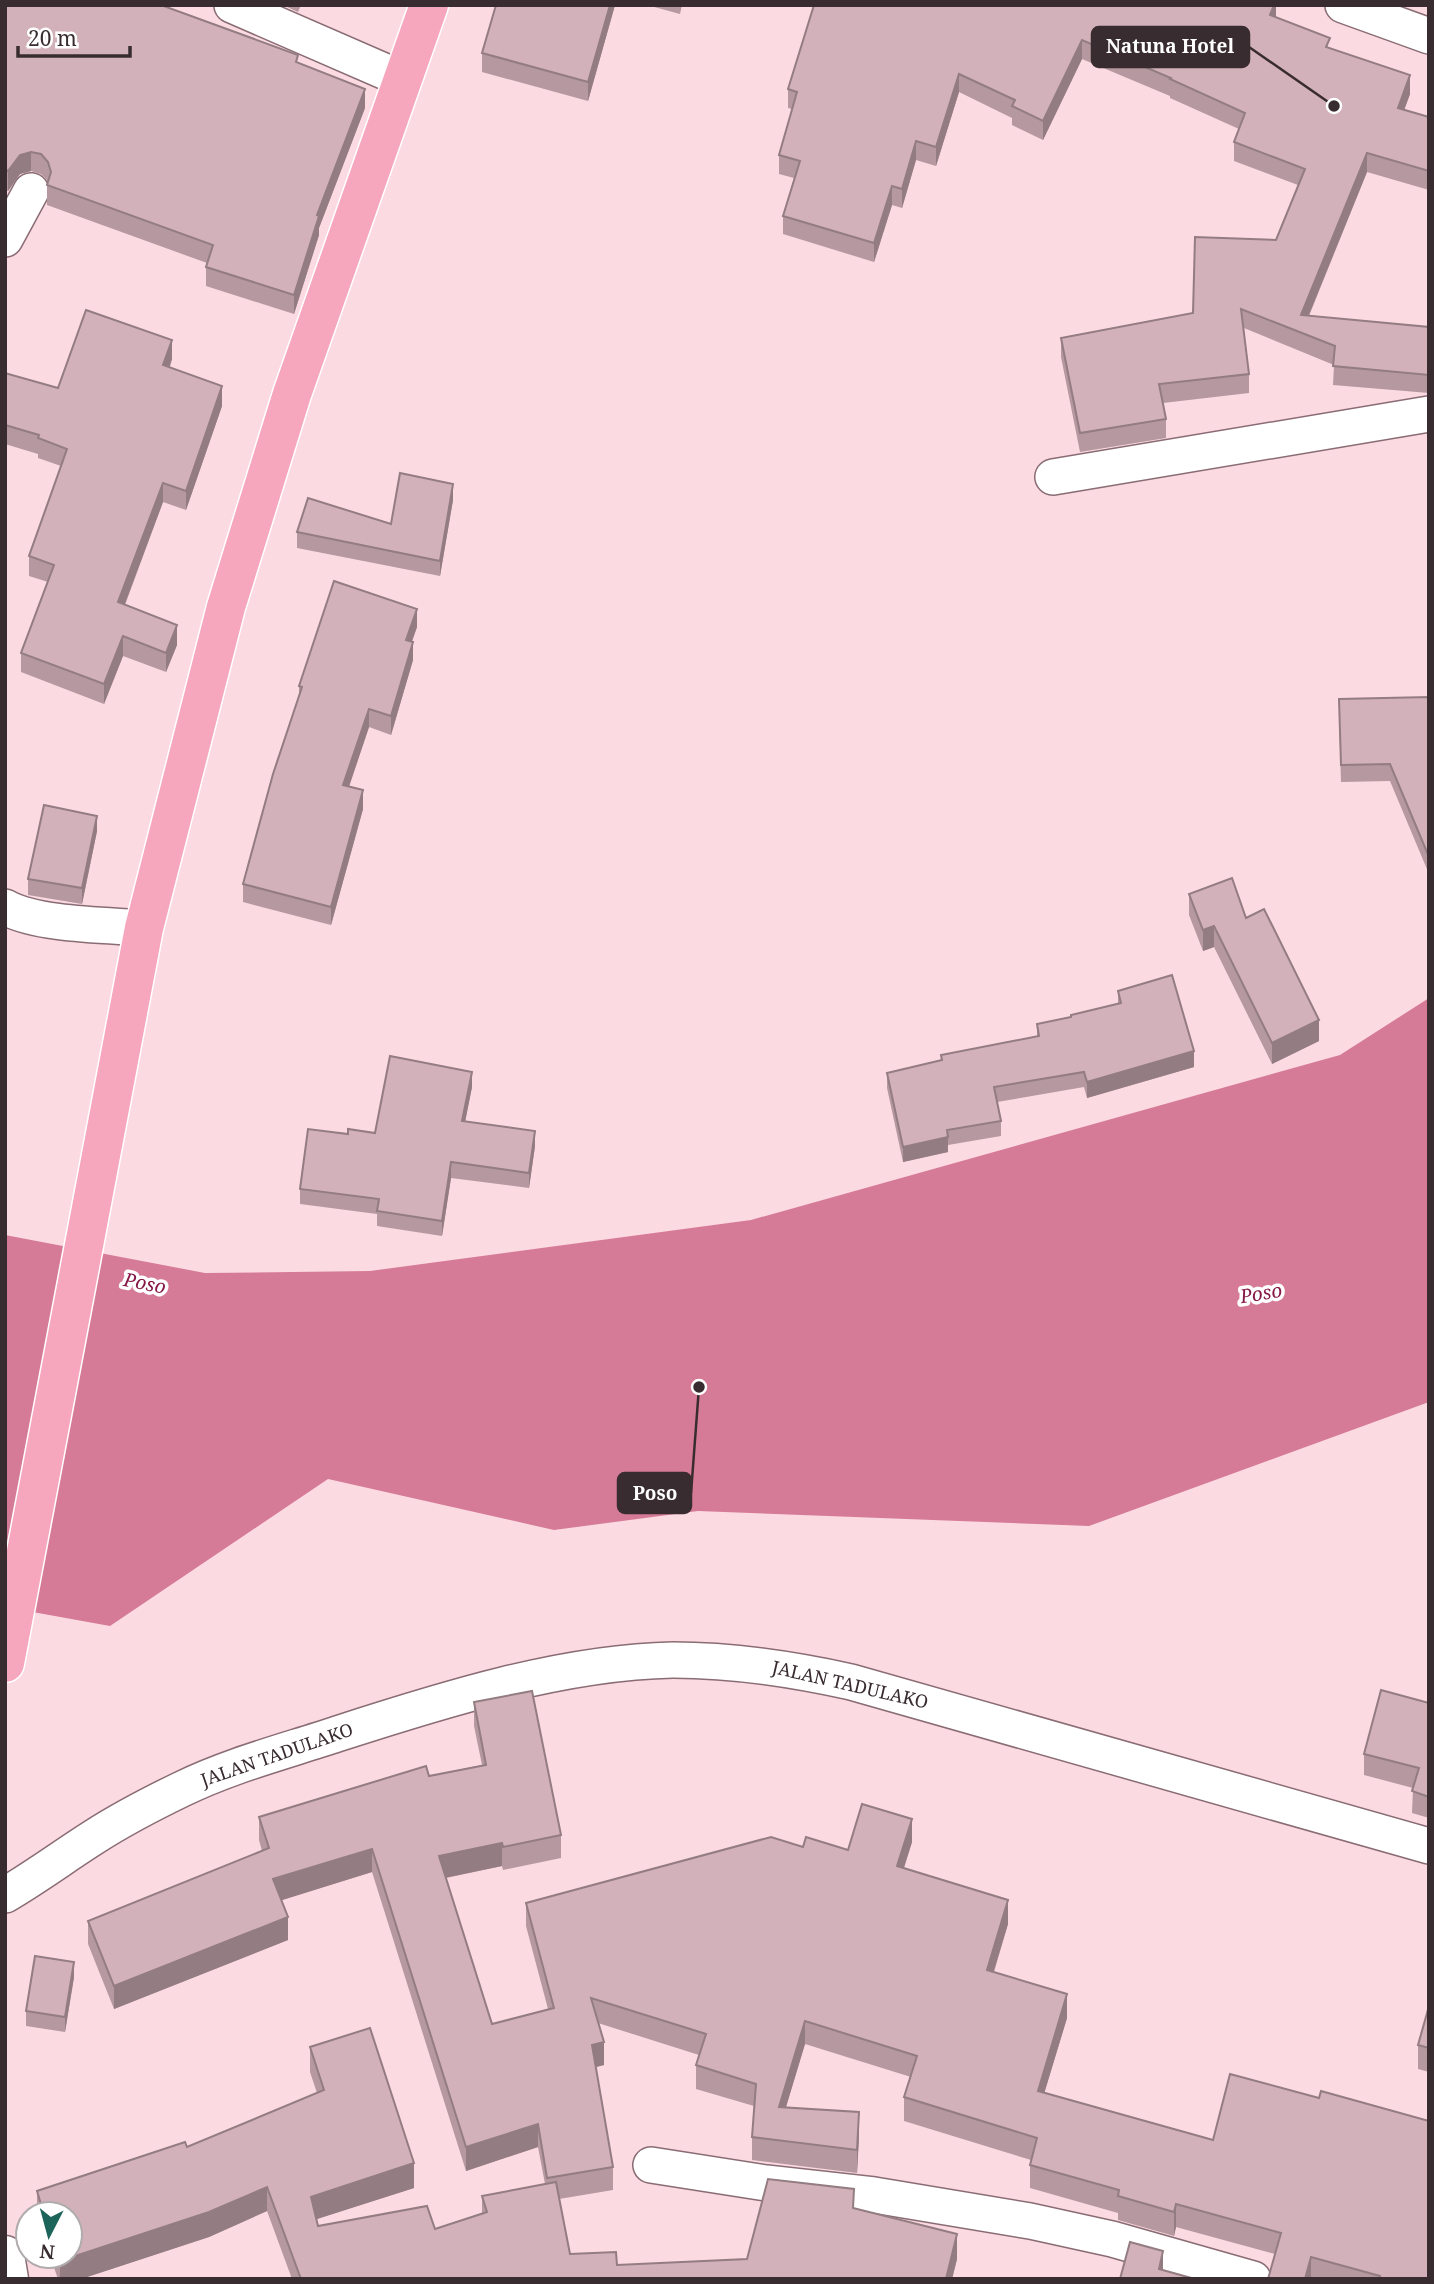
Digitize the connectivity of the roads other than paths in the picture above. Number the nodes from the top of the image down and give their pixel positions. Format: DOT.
graph roads {
  1 [pos="232,5"];
  2 [pos="429,5"];
  3 [pos="1343,5"];
  4 [pos="1429,36"];
  5 [pos="402,79"];
  6 [pos="31,191"];
  7 [pos="5,239"];
  8 [pos="1429,414"];
  9 [pos="1053,477"];
  10 [pos="5,907"];
  11 [pos="144,928"];
  12 [pos="5,1663"];
  13 [pos="1429,1846"];
  14 [pos="5,1895"];
  15 [pos="652,2165"];
  16 [pos="5,2256"];
  17 [pos="9,2279"];
  18 [pos="1253,2279"];
  1 -- 5 [label="street"];
  2 -- 5 [label="highway"];
  3 -- 4 [label="street"];
  5 -- 11 [label="highway"];
  6 -- 7 [label="street"];
  8 -- 9 [label="street"];
  10 -- 11 [label="street"];
  11 -- 12 [label="highway"];
  13 -- 14 [label="street, JALAN TADULAKO"];
  15 -- 18 [label="street"];
  16 -- 17 [label="main road"];
}
